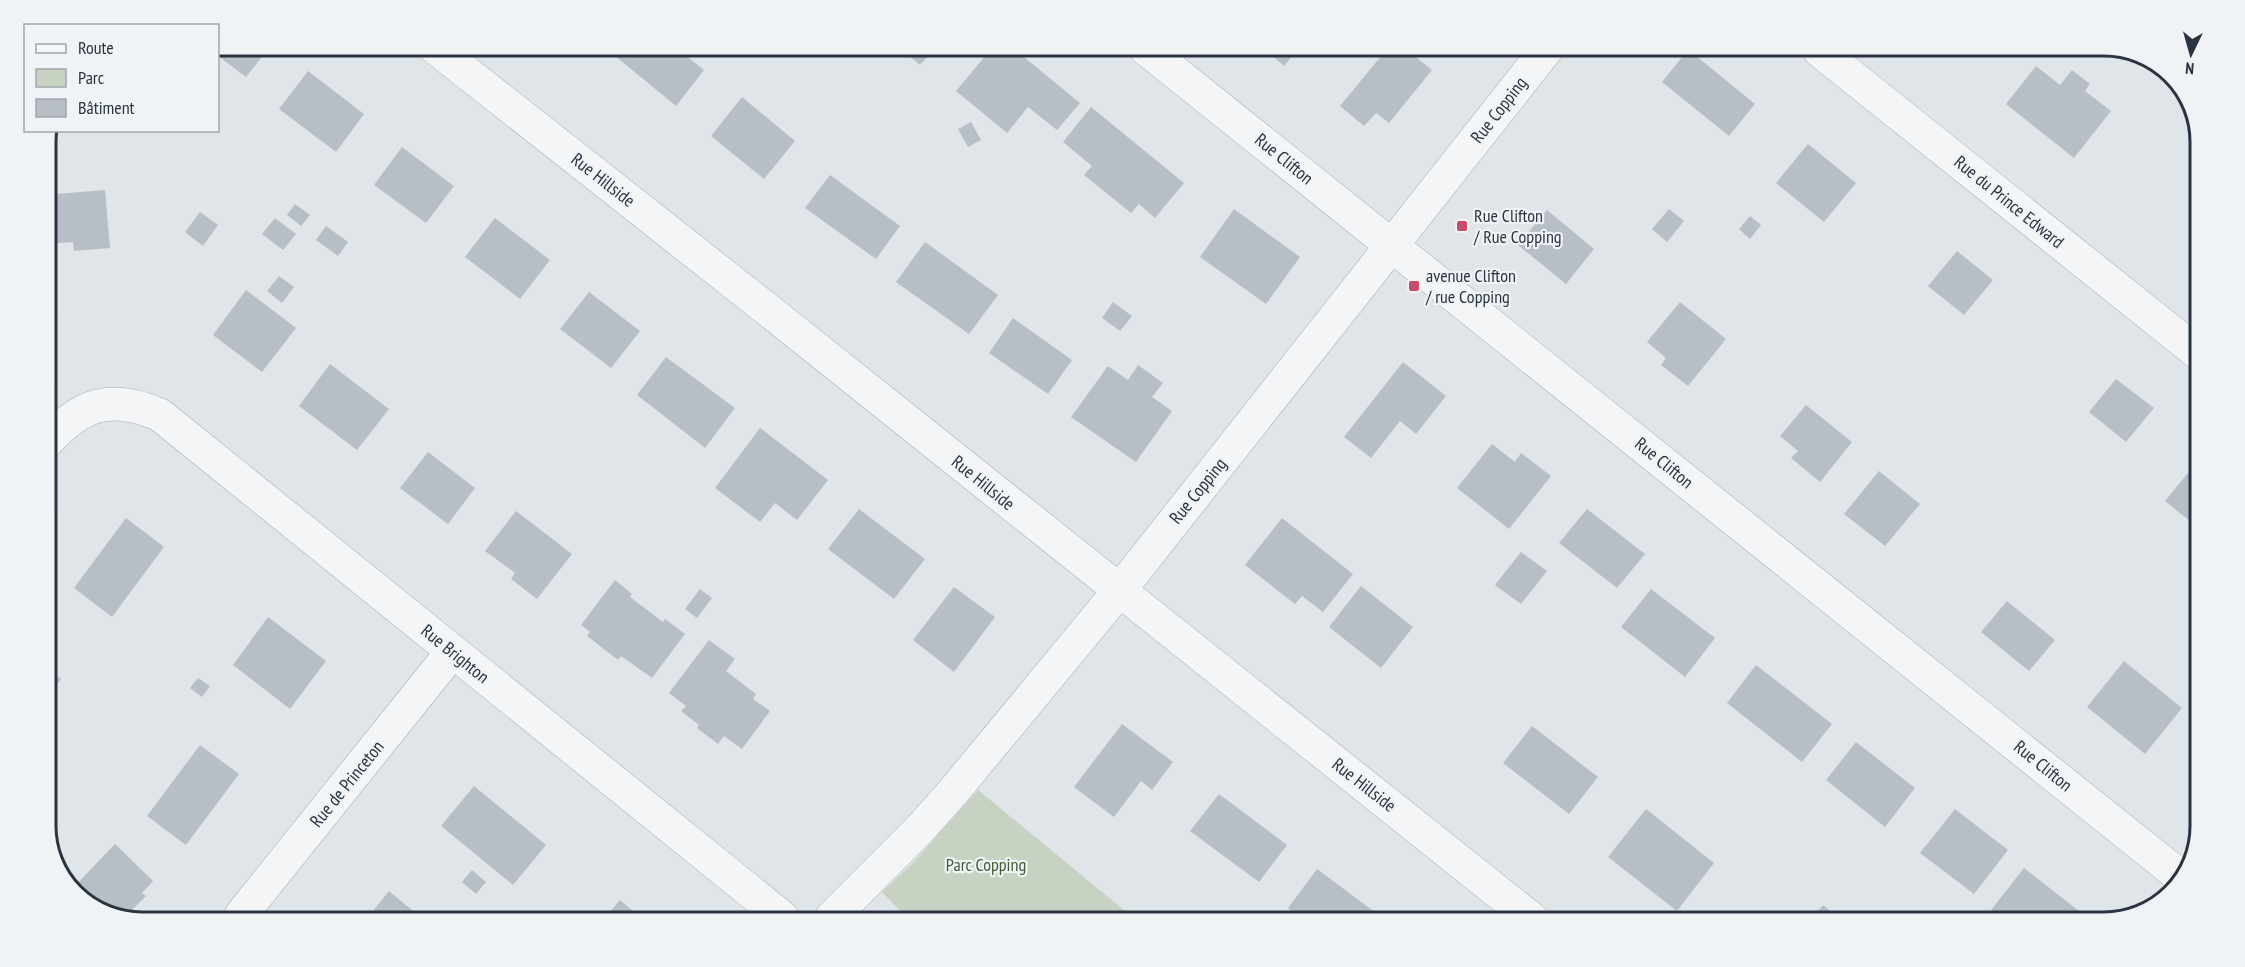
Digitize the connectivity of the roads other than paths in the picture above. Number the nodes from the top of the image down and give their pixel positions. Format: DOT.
graph roads {
  1 [pos="446,56"];
  2 [pos="1155,56"];
  3 [pos="1541,56"];
  4 [pos="1826,56"];
  5 [pos="1392,245"];
  6 [pos="2189,346"];
  7 [pos="56,432"];
  8 [pos="1119,591"];
  9 [pos="452,652"];
  10 [pos="2176,873"];
  11 [pos="244,911"];
  12 [pos="775,911"];
  13 [pos="838,911"];
  14 [pos="1522,911"];
  1 -- 8 [label="street, Rue Hillside"];
  2 -- 5 [label="street, Rue Clifton"];
  3 -- 5 [label="street, Rue Copping"];
  4 -- 6 [label="street, Rue du Prince Edward"];
  5 -- 8 [label="street, Rue Copping"];
  5 -- 10 [label="street, Rue Clifton"];
  7 -- 9 [label="street, Rue Brighton"];
  8 -- 13 [label="street, Rue Copping"];
  8 -- 14 [label="street, Rue Hillside"];
  9 -- 11 [label="street, Rue de Princeton"];
  9 -- 12 [label="street, Rue Brighton"];
}
